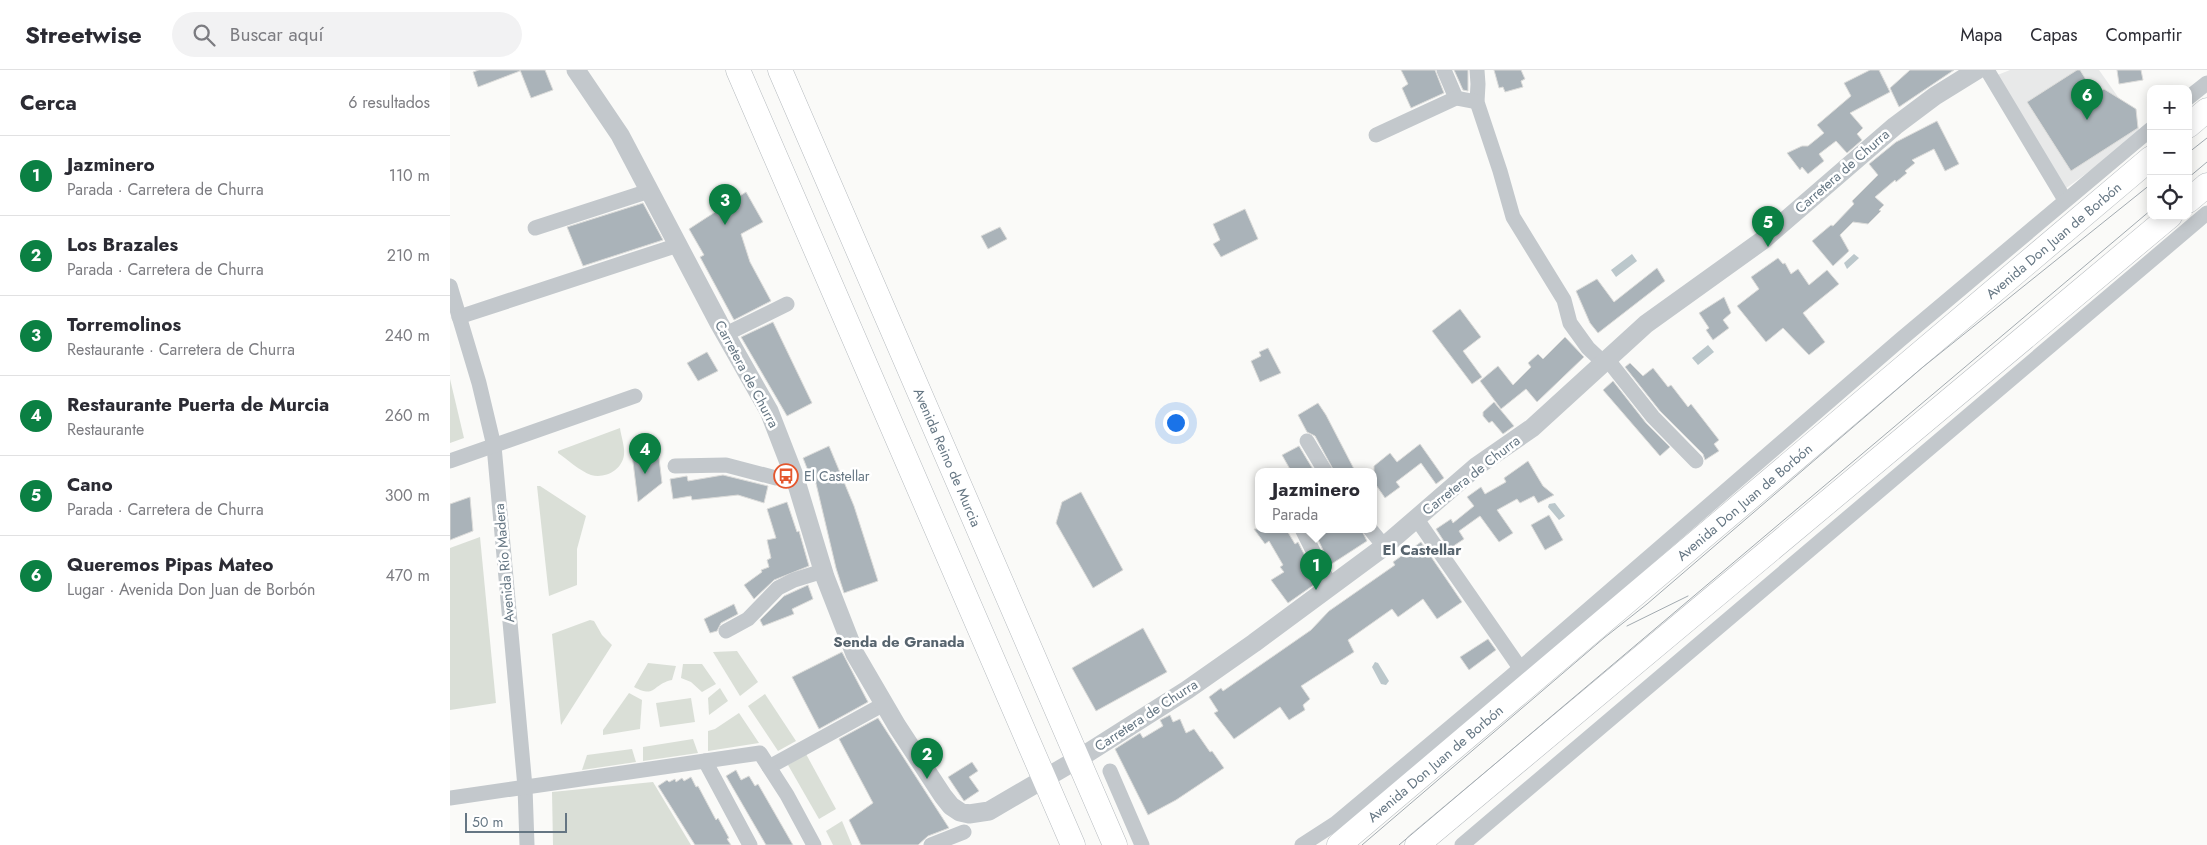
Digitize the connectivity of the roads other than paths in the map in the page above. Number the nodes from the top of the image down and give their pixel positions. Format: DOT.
graph roads {
  1 [pos="576,70"];
  2 [pos="738,70"];
  3 [pos="780,70"];
  4 [pos="1444,70"];
  5 [pos="1477,70"];
  6 [pos="1977,70"];
  7 [pos="1987,70"];
  8 [pos="2207,83"];
  9 [pos="2192,95"];
  10 [pos="1456,98"];
  11 [pos="1477,102"];
  12 [pos="2207,110"];
  13 [pos="2192,123"];
  14 [pos="2150,130"];
  15 [pos="1376,135"];
  16 [pos="2147,161"];
  17 [pos="2207,185"];
  18 [pos="649,191"];
  19 [pos="2192,198"];
  20 [pos="2065,200"];
  21 [pos="2207,213"];
  22 [pos="2165,220"];
  23 [pos="535,228"];
  24 [pos="678,245"];
  25 [pos="450,286"];
  26 [pos="787,304"];
  27 [pos="459,317"];
  28 [pos="726,334"];
  29 [pos="1606,361"];
  30 [pos="635,396"];
  31 [pos="1307,441"];
  32 [pos="494,446"];
  33 [pos="450,461"];
  34 [pos="1696,461"];
  35 [pos="676,466"];
  36 [pos="1323,468"];
  37 [pos="795,478"];
  38 [pos="1416,518"];
  39 [pos="1304,533"];
  40 [pos="1373,533"];
  41 [pos="1384,546"];
  42 [pos="823,571"];
  43 [pos="1331,587"];
  44 [pos="726,631"];
  45 [pos="1520,668"];
  46 [pos="884,704"];
  47 [pos="1078,759"];
  48 [pos="705,761"];
  49 [pos="769,767"];
  50 [pos="1110,771"];
  51 [pos="1044,778"];
  52 [pos="525,787"];
  53 [pos="450,798"];
  54 [pos="960,812"];
  55 [pos="966,838"];
  56 [pos="527,845"];
  57 [pos="750,845"];
  58 [pos="814,845"];
  59 [pos="931,845"];
  60 [pos="1073,845"];
  61 [pos="1115,845"];
  62 [pos="1142,845"];
  63 [pos="1302,845"];
  64 [pos="1339,845"];
  65 [pos="1417,845"];
  66 [pos="1462,845"];
  1 -- 18 [label="street, Carretera de Churra"];
  2 -- 51 [label="main road"];
  3 -- 47 [label="main road, Avenida Reino de Murcia"];
  4 -- 10 [label="street"];
  5 -- 11 [label="street"];
  6 -- 29 [label="street, Carretera de Churra"];
  7 -- 20 [label="street"];
  8 -- 9 [label="street"];
  10 -- 11 [label="street"];
  10 -- 15 [label="street"];
  11 -- 29 [label="street"];
  12 -- 13 [label="main road"];
  14 -- 20 [label="street"];
  16 -- 64 [label="main road, Avenida Don Juan de Borbón"];
  17 -- 19 [label="main road"];
  18 -- 23 [label="street"];
  18 -- 24 [label="street, Carretera de Churra"];
  20 -- 45 [label="street"];
  21 -- 66 [label="street"];
  22 -- 65 [label="main road"];
  24 -- 27 [label="street"];
  24 -- 28 [label="street, Carretera de Churra"];
  25 -- 27 [label="street, Avenida Río Madera"];
  26 -- 28 [label="street"];
  27 -- 32 [label="street, Avenida Río Madera"];
  28 -- 37 [label="street, Carretera de Churra"];
  29 -- 34 [label="street"];
  29 -- 38 [label="street, Carretera de Churra"];
  30 -- 32 [label="street"];
  31 -- 36 [label="street"];
  32 -- 33 [label="street"];
  32 -- 52 [label="street, Avenida Río Madera"];
  35 -- 37 [label="street"];
  37 -- 42 [label="street, Carretera de Churra"];
  38 -- 41 [label="street, Carretera de Churra"];
  38 -- 45 [label="street"];
  39 -- 43 [label="street"];
  40 -- 41 [label="street"];
  41 -- 43 [label="street, Carretera de Churra"];
  42 -- 44 [label="street"];
  42 -- 46 [label="street, Carretera de Churra"];
  43 -- 47 [label="street, Carretera de Churra"];
  45 -- 63 [label="street"];
  46 -- 49 [label="street"];
  46 -- 54 [label="street, Carretera de Churra"];
  47 -- 51 [label="street, Carretera de Churra"];
  47 -- 61 [label="main road, Avenida Reino de Murcia"];
  48 -- 49 [label="street"];
  48 -- 52 [label="street"];
  48 -- 57 [label="street"];
  49 -- 58 [label="street"];
  50 -- 62 [label="street"];
  51 -- 54 [label="street, Carretera de Churra"];
  51 -- 60 [label="main road"];
  52 -- 53 [label="street"];
  52 -- 56 [label="street, Avenida Río Madera"];
  54 -- 55 [label="street"];
  55 -- 59 [label="street"];
}
